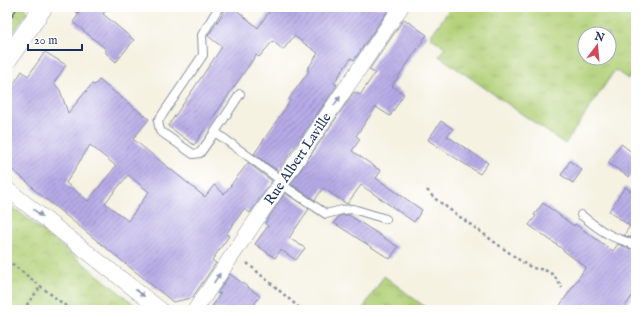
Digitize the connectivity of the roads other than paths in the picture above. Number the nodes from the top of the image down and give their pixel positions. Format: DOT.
graph roads {
  1 [pos="43,7"];
  2 [pos="219,7"];
  3 [pos="401,7"];
  4 [pos="7,60"];
  5 [pos="240,94"];
  6 [pos="215,132"];
  7 [pos="282,182"];
  8 [pos="7,189"];
  9 [pos="581,215"];
  10 [pos="386,219"];
  11 [pos="632,244"];
  12 [pos="161,310"];
  13 [pos="195,310"];
  1 -- 4 [label="street"];
  2 -- 6 [label="lane"];
  7 -- 3 [label="street, Rue Albert Laville, one-way"];
  5 -- 6 [label="lane"];
  6 -- 7 [label="lane"];
  7 -- 10 [label="lane"];
  13 -- 7 [label="street, Rue Albert Laville, one-way"];
  8 -- 12 [label="street, one-way"];
  9 -- 11 [label="lane"];
}
